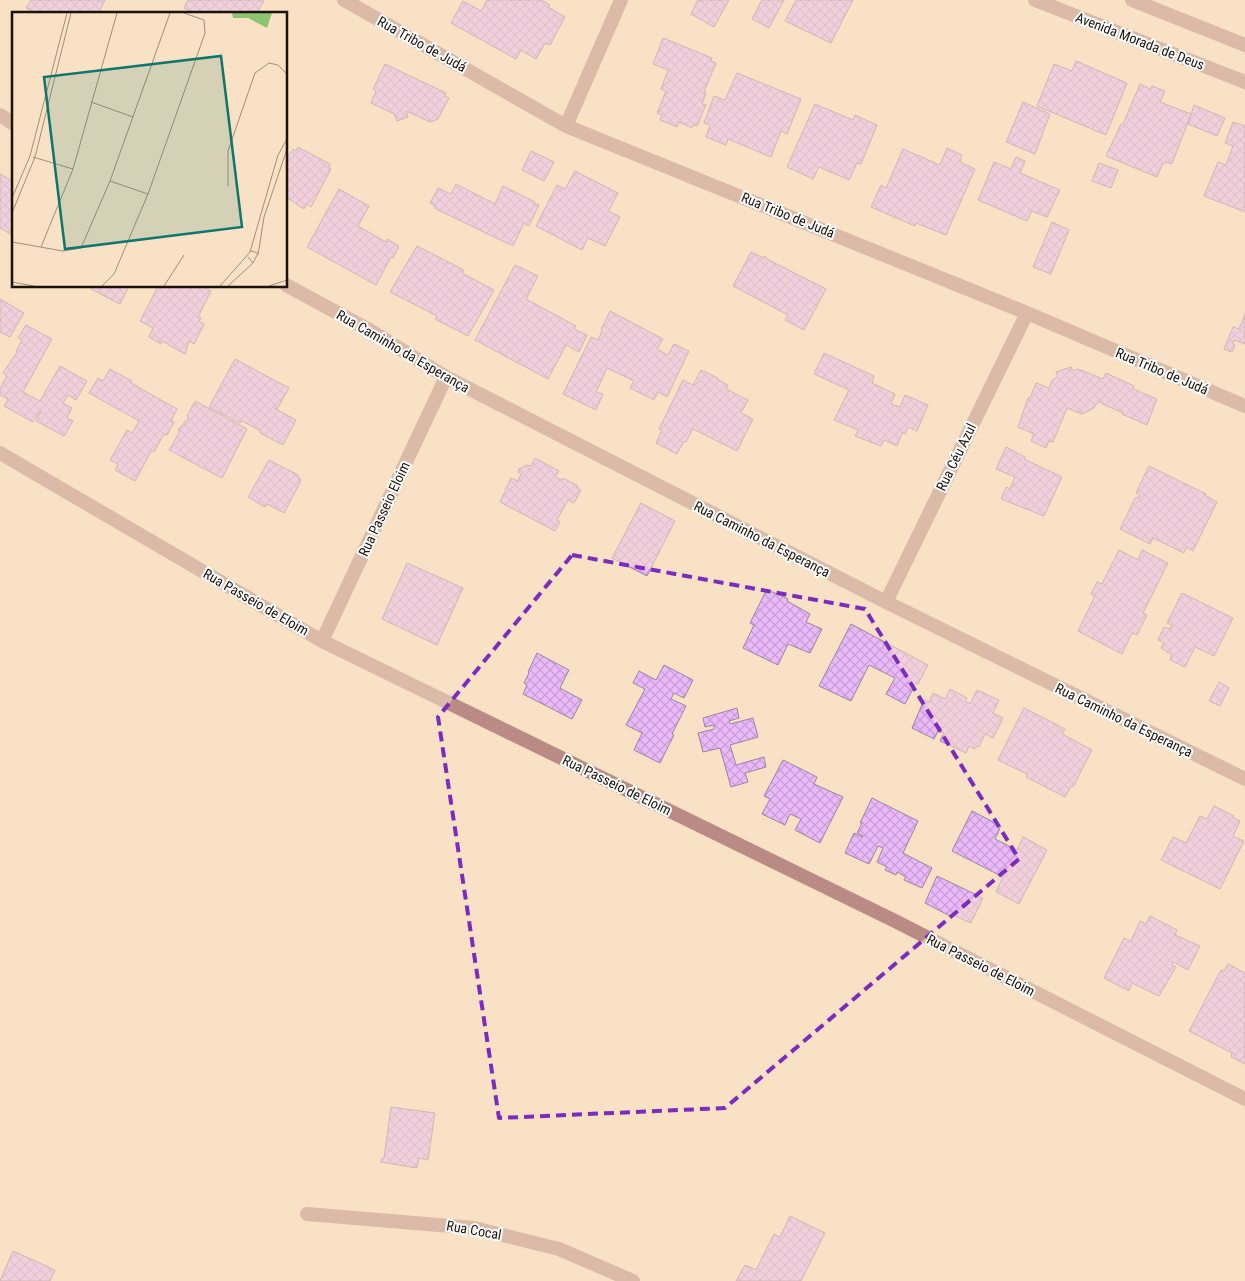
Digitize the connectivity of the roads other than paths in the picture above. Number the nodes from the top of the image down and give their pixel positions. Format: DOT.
graph roads {
  1 [pos="344,0"];
  2 [pos="621,0"];
  3 [pos="1035,0"];
  4 [pos="1132,0"];
  5 [pos="1245,45"];
  6 [pos="1245,82"];
  7 [pos="0,115"];
  8 [pos="12,123"];
  9 [pos="566,126"];
  10 [pos="288,285"];
  11 [pos="1027,313"];
  12 [pos="446,377"];
  13 [pos="1245,406"];
  14 [pos="0,453"];
  15 [pos="886,602"];
  16 [pos="322,641"];
  17 [pos="1245,779"];
  18 [pos="1245,1099"];
  19 [pos="308,1214"];
  20 [pos="634,1281"];
  1 -- 9 [label="street, Rua Tribo de Judá"];
  2 -- 9 [label="street"];
  3 -- 6 [label="street, Avenida Morada de Deus"];
  4 -- 5 [label="street"];
  7 -- 8 [label="street"];
  9 -- 11 [label="street, Rua Tribo de Judá"];
  10 -- 12 [label="street, Rua Caminho da Esperança"];
  11 -- 13 [label="street, Rua Tribo de Judá"];
  11 -- 15 [label="street, Rua Céu Azul"];
  12 -- 15 [label="street, Rua Caminho da Esperança"];
  12 -- 16 [label="street, Rua Passeio Eloim"];
  14 -- 16 [label="street, Rua Passeio de Eloim"];
  15 -- 17 [label="street, Rua Caminho da Esperança"];
  16 -- 18 [label="street, Rua Passeio de Eloim"];
  19 -- 20 [label="street, Rua Cocal"];
}
